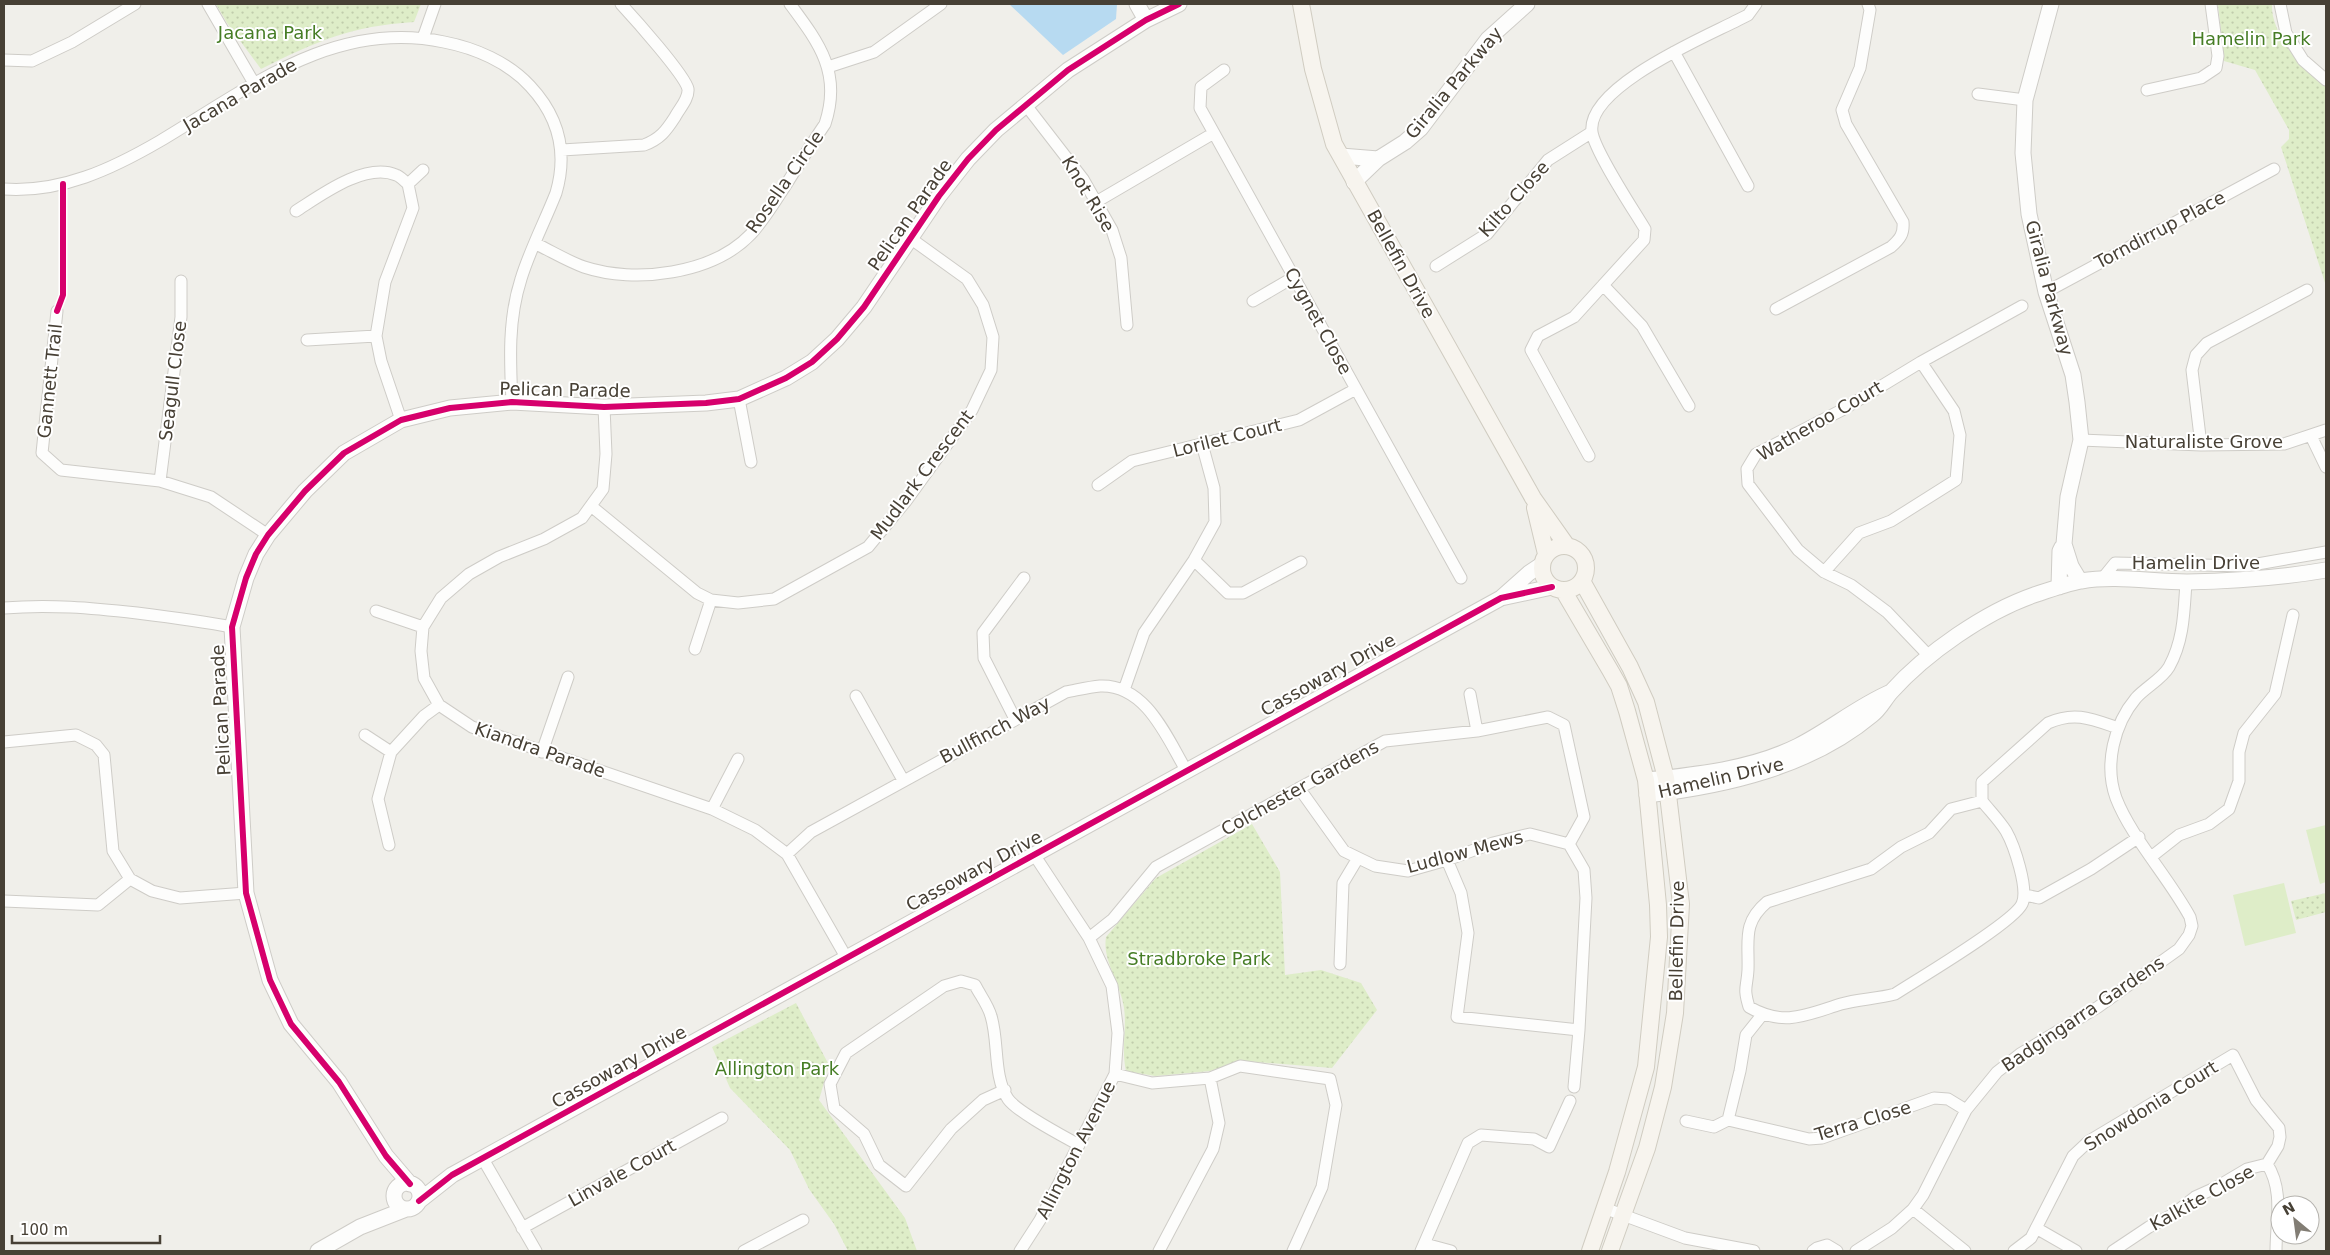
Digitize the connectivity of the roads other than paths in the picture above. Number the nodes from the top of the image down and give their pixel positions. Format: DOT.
graph roads {
  1 [pos="135,4"];
  2 [pos="208,4"];
  3 [pos="435,4"];
  4 [pos="620,4"];
  5 [pos="790,4"];
  6 [pos="941,4"];
  7 [pos="1137,4"];
  8 [pos="1179,4"];
  9 [pos="1528,4"];
  10 [pos="1756,4"];
  11 [pos="1869,4"];
  12 [pos="2051,4"];
  13 [pos="2211,4"];
  14 [pos="2280,4"];
  15 [pos="1303,8"];
  16 [pos="1151,13"];
  17 [pos="423,38"];
  18 [pos="1674,52"];
  19 [pos="4,60"];
  20 [pos="828,67"];
  21 [pos="1224,70"];
  22 [pos="2326,80"];
  23 [pos="255,85"];
  24 [pos="2147,90"];
  25 [pos="1978,94"];
  26 [pos="2025,100"];
  27 [pos="1025,104"];
  28 [pos="1592,132"];
  29 [pos="1214,133"];
  30 [pos="562,150"];
  31 [pos="1341,156"];
  32 [pos="1378,158"];
  33 [pos="2274,168"];
  34 [pos="423,170"];
  35 [pos="1354,182"];
  36 [pos="408,184"];
  37 [pos="1748,186"];
  38 [pos="4,188"];
  39 [pos="1096,202"];
  40 [pos="296,211"];
  41 [pos="910,238"];
  42 [pos="536,244"];
  43 [pos="1436,266"];
  44 [pos="1294,277"];
  45 [pos="181,281"];
  46 [pos="1603,285"];
  47 [pos="2307,290"];
  48 [pos="2046,292"];
  49 [pos="1253,301"];
  50 [pos="2022,306"];
  51 [pos="1776,310"];
  52 [pos="57,311"];
  53 [pos="1127,325"];
  54 [pos="376,336"];
  55 [pos="307,340"];
  56 [pos="1921,362"];
  57 [pos="1356,389"];
  58 [pos="739,399"];
  59 [pos="512,402"];
  60 [pos="1689,406"];
  61 [pos="604,407"];
  62 [pos="401,420"];
  63 [pos="2326,430"];
  64 [pos="2311,436"];
  65 [pos="2081,440"];
  66 [pos="1202,444"];
  67 [pos="2201,445"];
  68 [pos="1589,456"];
  69 [pos="751,462"];
  70 [pos="2326,467"];
  71 [pos="160,481"];
  72 [pos="1098,485"];
  73 [pos="1533,498"];
  74 [pos="591,506"];
  75 [pos="268,535"];
  76 [pos="2064,544"];
  77 [pos="1567,546"];
  78 [pos="2326,552"];
  79 [pos="1194,560"];
  80 [pos="1544,560"];
  81 [pos="1301,562"];
  82 [pos="2326,570"];
  83 [pos="1824,572"];
  84 [pos="1024,578"];
  85 [pos="1461,578"];
  86 [pos="2102,580"];
  87 [pos="1582,581"];
  88 [pos="2080,581"];
  89 [pos="2186,582"];
  90 [pos="2059,587"];
  91 [pos="1557,589"];
  92 [pos="1501,598"];
  93 [pos="711,600"];
  94 [pos="4,608"];
  95 [pos="376,611"];
  96 [pos="2293,615"];
  97 [pos="232,627"];
  98 [pos="423,627"];
  99 [pos="696,649"];
  100 [pos="1930,657"];
  101 [pos="568,677"];
  102 [pos="1124,690"];
  103 [pos="1470,694"];
  104 [pos="856,696"];
  105 [pos="439,705"];
  106 [pos="1015,720"];
  107 [pos="2118,728"];
  108 [pos="1477,731"];
  109 [pos="365,735"];
  110 [pos="4,742"];
  111 [pos="391,752"];
  112 [pos="542,752"];
  113 [pos="738,759"];
  114 [pos="1186,770"];
  115 [pos="902,780"];
  116 [pos="1667,785"];
  117 [pos="1299,788"];
  118 [pos="1646,788"];
  119 [pos="1982,801"];
  120 [pos="712,809"];
  121 [pos="2139,837"];
  122 [pos="1569,844"];
  123 [pos="389,846"];
  124 [pos="787,854"];
  125 [pos="1035,856"];
  126 [pos="2151,856"];
  127 [pos="1358,858"];
  128 [pos="1446,860"];
  129 [pos="130,880"];
  130 [pos="246,893"];
  131 [pos="2025,896"];
  132 [pos="4,901"];
  133 [pos="1089,938"];
  134 [pos="846,957"];
  135 [pos="1340,964"];
  136 [pos="1762,1015"];
  137 [pos="1579,1030"];
  138 [pos="1115,1074"];
  139 [pos="1210,1078"];
  140 [pos="1574,1087"];
  141 [pos="1005,1090"];
  142 [pos="2256,1100"];
  143 [pos="1570,1101"];
  144 [pos="1966,1110"];
  145 [pos="722,1118"];
  146 [pos="1728,1120"];
  147 [pos="1686,1121"];
  148 [pos="1079,1145"];
  149 [pos="483,1159"];
  150 [pos="2268,1164"];
  151 [pos="452,1175"];
  152 [pos="404,1188"];
  153 [pos="412,1205"];
  154 [pos="1604,1208"];
  155 [pos="1912,1209"];
  156 [pos="1623,1215"];
  157 [pos="803,1220"];
  158 [pos="360,1227"];
  159 [pos="522,1228"];
  160 [pos="2036,1228"];
  161 [pos="1423,1248"];
  162 [pos="318,1251"];
  163 [pos="536,1251"];
  164 [pos="744,1251"];
  165 [pos="1020,1251"];
  166 [pos="1159,1251"];
  167 [pos="1293,1251"];
  168 [pos="1451,1251"];
  169 [pos="1590,1251"];
  170 [pos="1610,1251"];
  171 [pos="1754,1251"];
  172 [pos="1813,1251"];
  173 [pos="1837,1251"];
  174 [pos="1856,1251"];
  175 [pos="1963,1251"];
  176 [pos="2014,1251"];
  177 [pos="2076,1251"];
  178 [pos="2113,1251"];
  179 [pos="2276,1251"];
  1 -- 19 [label="street"];
  2 -- 23 [label="street"];
  3 -- 17 [label="street"];
  4 -- 30 [label="street"];
  5 -- 20 [label="street, Rosella Circle"];
  6 -- 20 [label="street"];
  7 -- 16 [label="street"];
  8 -- 16 [label="street, Pelican Parade"];
  9 -- 32 [label="street, Giralia Parkway"];
  10 -- 18 [label="street"];
  11 -- 51 [label="street"];
  12 -- 26 [label="street, Giralia Parkway"];
  13 -- 24 [label="street"];
  14 -- 22 [label="street"];
  15 -- 31 [label="main road, Bellefin Drive"];
  16 -- 27 [label="street, Pelican Parade"];
  17 -- 23 [label="street, Jacana Parade"];
  17 -- 30 [label="street, Jacana Parade"];
  18 -- 28 [label="street"];
  18 -- 37 [label="street"];
  20 -- 42 [label="street, Rosella Circle"];
  21 -- 29 [label="street, Cygnet Close"];
  23 -- 38 [label="street, Jacana Parade"];
  25 -- 26 [label="street"];
  26 -- 48 [label="street, Giralia Parkway"];
  27 -- 39 [label="street, Knot Rise"];
  27 -- 41 [label="street, Pelican Parade"];
  28 -- 43 [label="street, Kilto Close"];
  28 -- 46 [label="street"];
  29 -- 39 [label="street"];
  29 -- 44 [label="street, Cygnet Close"];
  30 -- 42 [label="street, Jacana Parade"];
  31 -- 32 [label="street"];
  31 -- 35 [label="main road, Bellefin Drive"];
  32 -- 35 [label="street, Giralia Parkway"];
  33 -- 48 [label="street, Torndirrup Place"];
  34 -- 36 [label="street"];
  35 -- 73 [label="main road, Bellefin Drive"];
  36 -- 40 [label="street"];
  36 -- 54 [label="street"];
  39 -- 53 [label="street, Knot Rise"];
  41 -- 58 [label="street, Pelican Parade"];
  41 -- 93 [label="street, Mudlark Crescent"];
  42 -- 59 [label="street, Jacana Parade"];
  44 -- 49 [label="street"];
  44 -- 57 [label="street, Cygnet Close"];
  45 -- 71 [label="street, Seagull Close"];
  46 -- 60 [label="street"];
  46 -- 68 [label="street"];
  47 -- 67 [label="street"];
  48 -- 65 [label="street, Giralia Parkway"];
  50 -- 56 [label="street, Watheroo Court"];
  52 -- 71 [label="street, Gannett Trail"];
  54 -- 55 [label="street"];
  54 -- 62 [label="street"];
  56 -- 83 [label="street"];
  56 -- 83 [label="street, Watheroo Court"];
  57 -- 66 [label="street, Lorilet Court"];
  57 -- 85 [label="street, Cygnet Close"];
  58 -- 61 [label="street, Pelican Parade"];
  58 -- 69 [label="street"];
  59 -- 61 [label="street, Pelican Parade"];
  59 -- 62 [label="street, Pelican Parade"];
  61 -- 74 [label="street, Kiandra Parade"];
  62 -- 75 [label="street, Pelican Parade"];
  63 -- 64 [label="street, Naturaliste Grove"];
  64 -- 67 [label="street, Naturaliste Grove"];
  64 -- 70 [label="street"];
  65 -- 67 [label="street, Naturaliste Grove"];
  65 -- 76 [label="street, Giralia Parkway"];
  66 -- 72 [label="street, Lorilet Court"];
  66 -- 79 [label="street"];
  71 -- 75 [label="street, Gannett Trail"];
  73 -- 77 [label="main road, Bellefin Drive"];
  73 -- 80 [label="main road, Bellefin Drive"];
  74 -- 93 [label="street, Mudlark Crescent"];
  74 -- 98 [label="street, Kiandra Parade"];
  75 -- 97 [label="street, Pelican Parade"];
  76 -- 88 [label="street, Giralia Parkway"];
  76 -- 90 [label="street, Giralia Parkway"];
  77 -- 80 [label="main road"];
  77 -- 87 [label="main road"];
  78 -- 86 [label="street, Hamelin Drive"];
  79 -- 81 [label="street"];
  79 -- 102 [label="street"];
  80 -- 91 [label="main road"];
  80 -- 92 [label="street, Cassowary Drive"];
  82 -- 89 [label="street, Hamelin Drive"];
  83 -- 100 [label="street, Watheroo Court"];
  84 -- 106 [label="street"];
  86 -- 88 [label="street, Hamelin Drive"];
  86 -- 89 [label="street, Hamelin Drive"];
  87 -- 91 [label="main road"];
  87 -- 116 [label="main road, Bellefin Drive"];
  88 -- 90 [label="street, Hamelin Drive"];
  89 -- 107 [label="street, Badgingarra Gardens"];
  90 -- 100 [label="street, Hamelin Drive"];
  91 -- 92 [label="street, Cassowary Drive"];
  91 -- 118 [label="main road, Bellefin Drive"];
  92 -- 114 [label="street, Cassowary Drive"];
  93 -- 99 [label="street"];
  94 -- 97 [label="street"];
  95 -- 98 [label="street"];
  96 -- 126 [label="street"];
  97 -- 130 [label="street, Pelican Parade"];
  98 -- 105 [label="street, Kiandra Parade"];
  100 -- 116 [label="street, Hamelin Drive"];
  101 -- 112 [label="street"];
  102 -- 106 [label="street, Bullfinch Way"];
  102 -- 114 [label="street, Bullfinch Way"];
  103 -- 108 [label="street"];
  104 -- 115 [label="street"];
  105 -- 111 [label="street"];
  105 -- 112 [label="street, Kiandra Parade"];
  106 -- 115 [label="street, Bullfinch Way"];
  107 -- 119 [label="street"];
  107 -- 121 [label="street, Badgingarra Gardens"];
  108 -- 117 [label="street, Colchester Gardens"];
  108 -- 122 [label="street, Colchester Gardens"];
  109 -- 111 [label="street"];
  110 -- 129 [label="street"];
  111 -- 123 [label="street"];
  112 -- 120 [label="street, Kiandra Parade"];
  113 -- 120 [label="street"];
  114 -- 125 [label="street, Cassowary Drive"];
  115 -- 124 [label="street, Bullfinch Way"];
  116 -- 118 [label="street, Hamelin Drive"];
  116 -- 156 [label="main road, Bellefin Drive"];
  117 -- 127 [label="street, Ludlow Mews"];
  117 -- 133 [label="street, Colchester Gardens"];
  118 -- 154 [label="main road, Bellefin Drive"];
  119 -- 131 [label="street"];
  119 -- 136 [label="street"];
  120 -- 124 [label="street, Kiandra Parade"];
  121 -- 126 [label="street, Badgingarra Gardens"];
  121 -- 131 [label="street"];
  122 -- 128 [label="street, Ludlow Mews"];
  122 -- 137 [label="street"];
  124 -- 134 [label="street, Kiandra Parade"];
  125 -- 133 [label="street, Allington Avenue"];
  125 -- 134 [label="street, Cassowary Drive"];
  126 -- 144 [label="street, Badgingarra Gardens"];
  127 -- 128 [label="street, Ludlow Mews"];
  127 -- 135 [label="street"];
  128 -- 137 [label="street"];
  129 -- 130 [label="street"];
  129 -- 132 [label="street"];
  130 -- 152 [label="street, Pelican Parade"];
  131 -- 136 [label="street"];
  133 -- 138 [label="street, Allington Avenue"];
  134 -- 149 [label="street, Cassowary Drive"];
  136 -- 146 [label="street"];
  137 -- 140 [label="street"];
  138 -- 139 [label="street"];
  138 -- 148 [label="street, Allington Avenue"];
  139 -- 166 [label="street"];
  139 -- 167 [label="street"];
  141 -- 141 [label="street"];
  141 -- 148 [label="street"];
  142 -- 150 [label="street, Kalkite Close"];
  142 -- 160 [label="street, Snowdonia Court"];
  143 -- 161 [label="street"];
  144 -- 146 [label="street, Terra Close"];
  144 -- 155 [label="street, Badgingarra Gardens"];
  145 -- 159 [label="street, Linvale Court"];
  146 -- 147 [label="street, Terra Close"];
  148 -- 165 [label="street, Allington Avenue"];
  149 -- 151 [label="street, Cassowary Drive"];
  149 -- 159 [label="street"];
  150 -- 178 [label="street, Kalkite Close"];
  150 -- 179 [label="street, Kalkite Close"];
  151 -- 152 [label="street, Cassowary Drive"];
  151 -- 153 [label="street, Cassowary Drive"];
  152 -- 153 [label="street"];
  152 -- 153 [label="street, Pelican Parade"];
  152 -- 158 [label="street, Cassowary Drive"];
  153 -- 158 [label="street, Cassowary Drive"];
  154 -- 156 [label="street"];
  154 -- 169 [label="main road, Bellefin Drive"];
  155 -- 174 [label="street, Badgingarra Gardens"];
  155 -- 175 [label="street"];
  156 -- 170 [label="main road, Bellefin Drive"];
  156 -- 171 [label="street"];
  157 -- 164 [label="street"];
  158 -- 162 [label="street, Cassowary Drive"];
  159 -- 163 [label="street"];
  160 -- 176 [label="street, Snowdonia Court"];
  160 -- 177 [label="street"];
  161 -- 168 [label="street"];
  172 -- 173 [label="street"];
}
